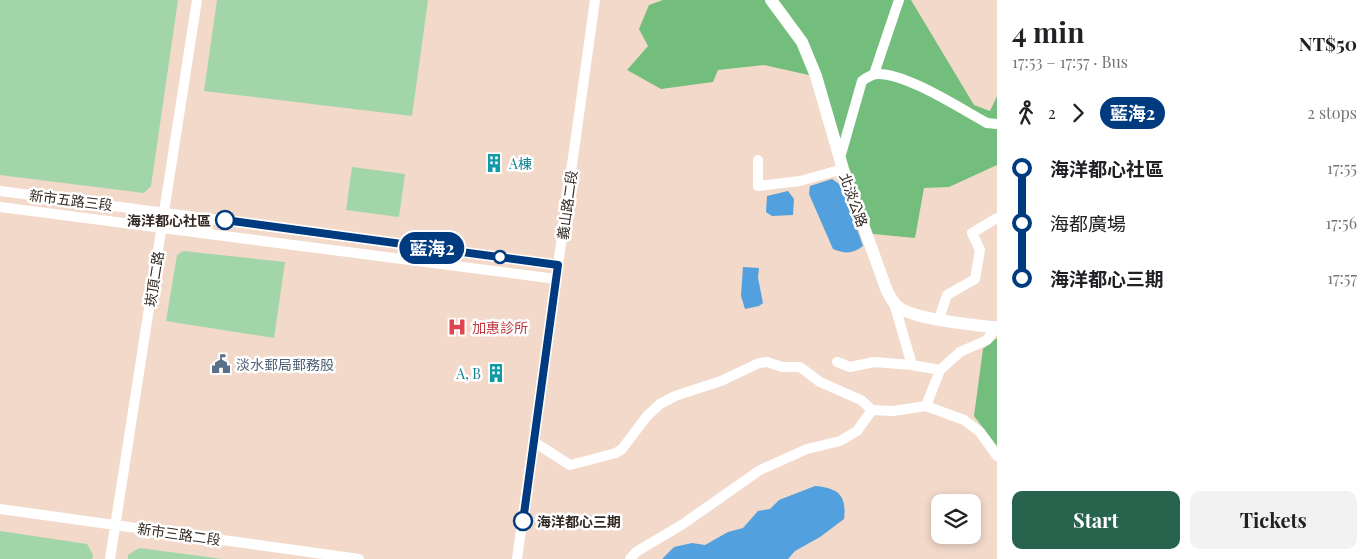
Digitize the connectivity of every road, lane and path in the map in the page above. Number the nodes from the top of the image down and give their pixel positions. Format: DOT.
graph roads {
  1 [pos="197,0"];
  2 [pos="595,0"];
  3 [pos="771,0"];
  4 [pos="899,0"];
  5 [pos="874,74"];
  6 [pos="997,124"];
  7 [pos="758,160"];
  8 [pos="841,164"];
  9 [pos="0,191"];
  10 [pos="0,207"];
  11 [pos="164,212"];
  12 [pos="997,218"];
  13 [pos="162,228"];
  14 [pos="558,265"];
  15 [pos="556,279"];
  16 [pos="894,303"];
  17 [pos="939,319"];
  18 [pos="996,327"];
  19 [pos="837,362"];
  20 [pos="912,366"];
  21 [pos="940,370"];
  22 [pos="926,406"];
  23 [pos="872,410"];
  24 [pos="534,442"];
  25 [pos="997,456"];
  26 [pos="0,509"];
  27 [pos="116,525"];
  28 [pos="110,559"];
  29 [pos="359,559"];
  30 [pos="517,559"];
  31 [pos="630,559"];
  1 -- 11 [label="street, 崁頂二路"];
  2 -- 14 [label="street, 義山路二段"];
  3 -- 8 [label="main road, 北淡公路"];
  4 -- 5 [label="street"];
  5 -- 6 [label="street"];
  5 -- 8 [label="street"];
  7 -- 8 [label="street"];
  8 -- 16 [label="main road, 北淡公路"];
  9 -- 11 [label="street, 新市五路三段"];
  10 -- 13 [label="street, 新市五路三段"];
  11 -- 13 [label="street, 崁頂二路"];
  11 -- 14 [label="street, 新市五路三段"];
  12 -- 17 [label="street"];
  13 -- 15 [label="street, 新市五路三段"];
  13 -- 27 [label="street, 崁頂二路"];
  14 -- 15 [label="street, 義山路二段"];
  15 -- 24 [label="street, 義山路二段"];
  16 -- 17 [label="main road"];
  16 -- 20 [label="street"];
  17 -- 18 [label="main road"];
  18 -- 21 [label="street"];
  19 -- 20 [label="street"];
  20 -- 21 [label="street"];
  21 -- 22 [label="street"];
  22 -- 23 [label="street"];
  22 -- 25 [label="street"];
  23 -- 24 [label="street"];
  23 -- 31 [label="street"];
  24 -- 30 [label="street, 義山路二段"];
  26 -- 27 [label="street, 新市三路二段"];
  27 -- 28 [label="street, 崁頂二路"];
  27 -- 29 [label="street, 新市三路二段"];
}
